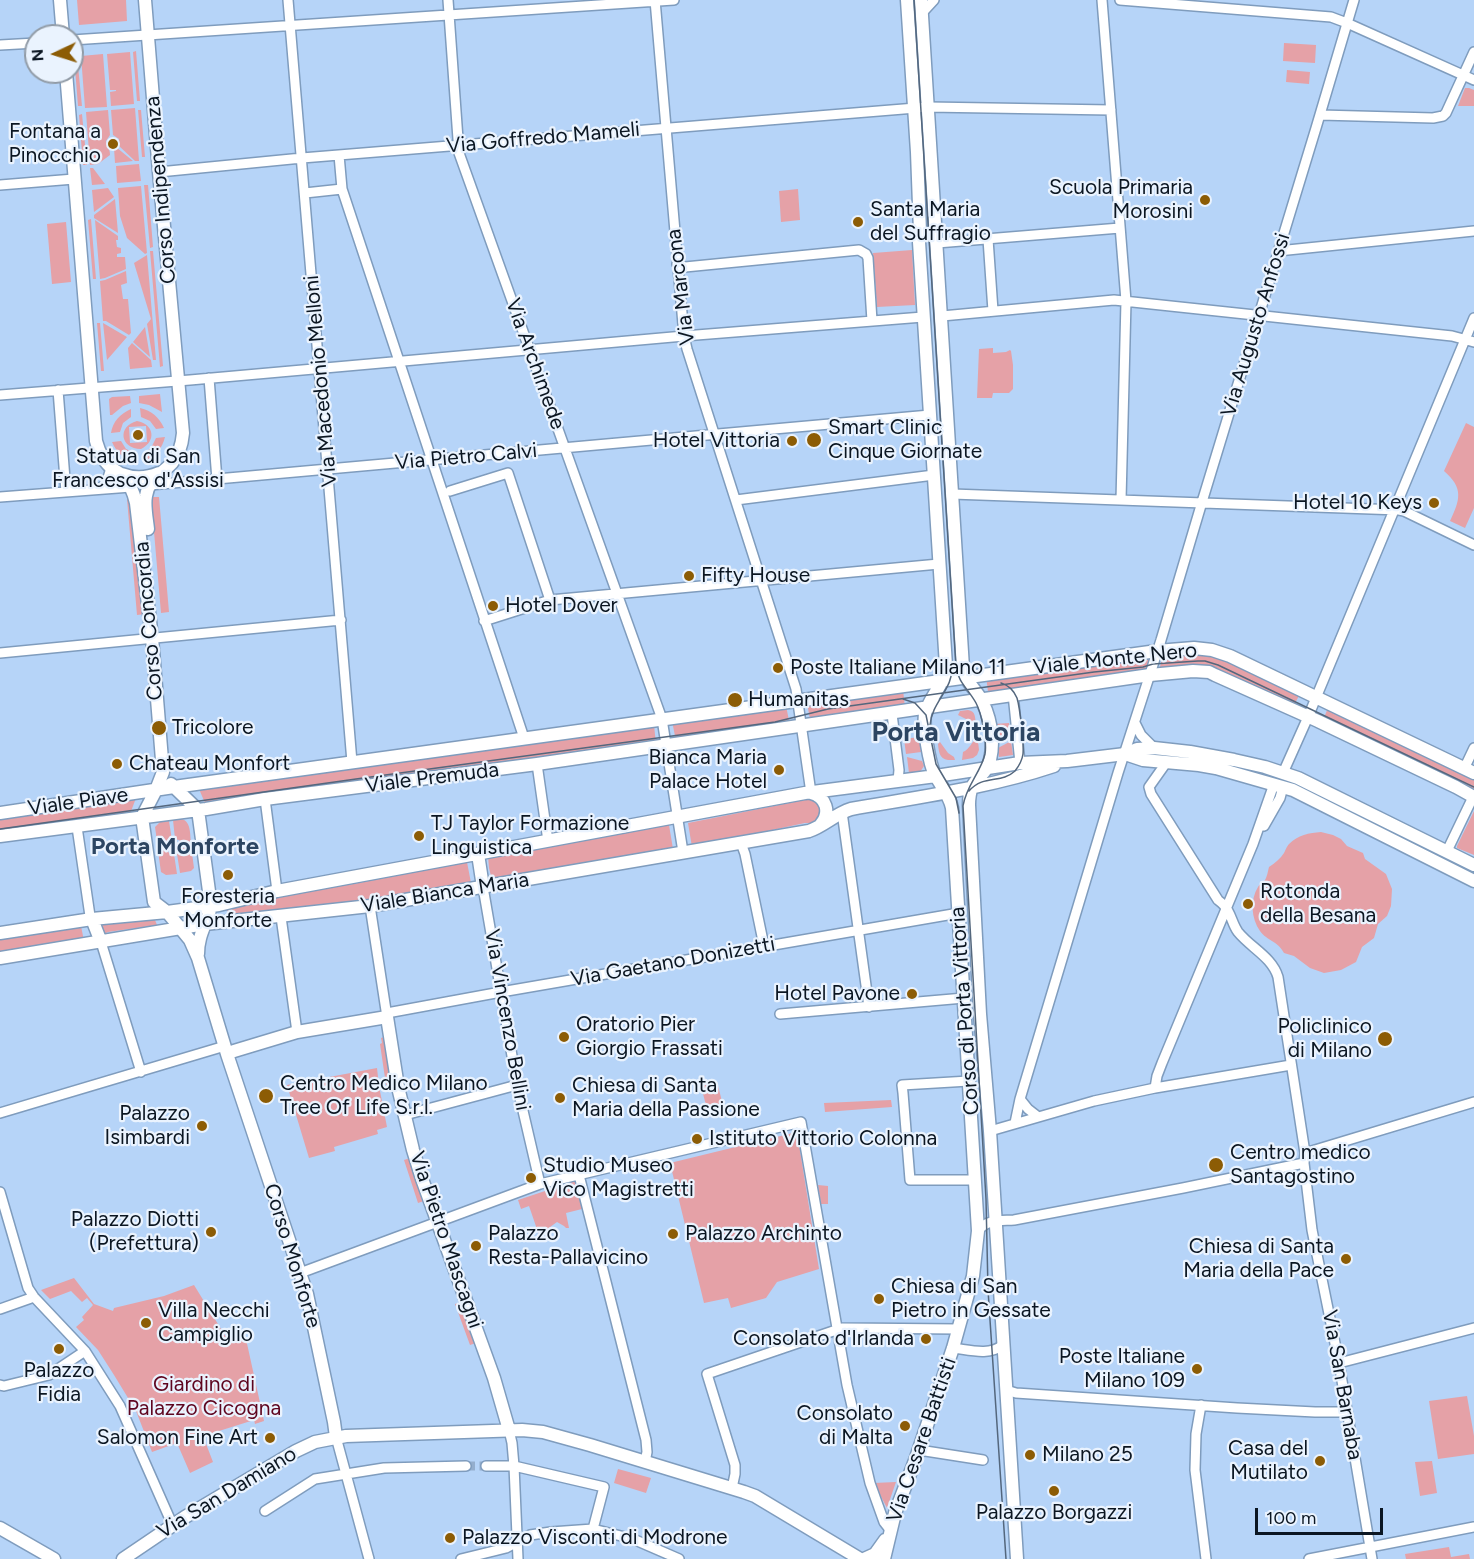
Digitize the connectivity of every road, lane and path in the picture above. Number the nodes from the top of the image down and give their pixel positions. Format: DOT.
graph roads {
  1 [pos="60,0"];
  2 [pos="145,0"];
  3 [pos="288,0"];
  4 [pos="448,0"];
  5 [pos="674,0"];
  6 [pos="907,0"];
  7 [pos="934,0"];
  8 [pos="1102,0"];
  9 [pos="1120,0"];
  10 [pos="1354,0"];
  11 [pos="655,1"];
  12 [pos="921,6"];
  13 [pos="449,14"];
  14 [pos="1347,23"];
  15 [pos="62,24"];
  16 [pos="290,25"];
  17 [pos="148,34"];
  18 [pos="84,39"];
  19 [pos="24,44"];
  20 [pos="0,45"];
  21 [pos="1474,52"];
  22 [pos="1463,75"];
  23 [pos="1474,80"];
  24 [pos="67,84"];
  25 [pos="928,107"];
  26 [pos="914,108"];
  27 [pos="1111,110"];
  28 [pos="1320,115"];
  29 [pos="666,128"];
  30 [pos="459,146"];
  31 [pos="339,155"];
  32 [pos="302,158"];
  33 [pos="159,172"];
  34 [pos="75,179"];
  35 [pos="0,185"];
  36 [pos="342,189"];
  37 [pos="305,193"];
  38 [pos="1120,228"];
  39 [pos="1474,231"];
  40 [pos="988,239"];
  41 [pos="937,243"];
  42 [pos="1278,252"];
  43 [pos="677,264"];
  44 [pos="1126,301"];
  45 [pos="993,311"];
  46 [pos="1259,315"];
  47 [pos="942,316"];
  48 [pos="924,317"];
  49 [pos="1474,318"];
  50 [pos="872,321"];
  51 [pos="684,336"];
  52 [pos="1470,340"];
  53 [pos="530,350"];
  54 [pos="399,361"];
  55 [pos="320,367"];
  56 [pos="209,378"];
  57 [pos="178,381"];
  58 [pos="91,387"];
  59 [pos="58,390"];
  60 [pos="0,395"];
  61 [pos="930,415"];
  62 [pos="715,434"];
  63 [pos="565,449"];
  64 [pos="431,460"];
  65 [pos="171,465"];
  66 [pos="328,469"];
  67 [pos="117,471"];
  68 [pos="159,473"];
  69 [pos="934,475"];
  70 [pos="217,480"];
  71 [pos="181,483"];
  72 [pos="150,485"];
  73 [pos="131,487"];
  74 [pos="99,489"];
  75 [pos="450,491"];
  76 [pos="66,492"];
  77 [pos="952,494"];
  78 [pos="0,497"];
  79 [pos="736,500"];
  80 [pos="1121,500"];
  81 [pos="1202,502"];
  82 [pos="1394,510"];
  83 [pos="1474,545"];
  84 [pos="939,564"];
  85 [pos="762,580"];
  86 [pos="617,594"];
  87 [pos="550,600"];
  88 [pos="340,620"];
  89 [pos="484,621"];
  90 [pos="154,638"];
  91 [pos="1157,651"];
  92 [pos="0,653"];
  93 [pos="1150,675"];
  94 [pos="964,676"];
  95 [pos="943,680"];
  96 [pos="1013,694"];
  97 [pos="1316,697"];
  98 [pos="981,699"];
  99 [pos="798,701"];
  100 [pos="928,708"];
  101 [pos="892,714"];
  102 [pos="1308,717"];
  103 [pos="662,719"];
  104 [pos="1135,723"];
  105 [pos="801,726"];
  106 [pos="524,738"];
  107 [pos="666,746"];
  108 [pos="1154,748"];
  109 [pos="1474,748"];
  110 [pos="1125,754"];
  111 [pos="1067,761"];
  112 [pos="352,762"];
  113 [pos="1020,762"];
  114 [pos="1166,763"];
  115 [pos="537,764"];
  116 [pos="988,768"];
  117 [pos="1469,771"];
  118 [pos="1035,772"];
  119 [pos="1283,772"];
  120 [pos="936,776"];
  121 [pos="898,781"];
  122 [pos="1278,786"];
  123 [pos="174,787"];
  124 [pos="972,788"];
  125 [pos="156,790"];
  126 [pos="945,792"];
  127 [pos="811,793"];
  128 [pos="1473,797"];
  129 [pos="265,800"];
  130 [pos="903,800"];
  131 [pos="198,810"];
  132 [pos="843,812"];
  133 [pos="0,813"];
  134 [pos="142,817"];
  135 [pos="677,818"];
  136 [pos="821,825"];
  137 [pos="77,827"];
  138 [pos="0,836"];
  139 [pos="548,841"];
  140 [pos="741,843"];
  141 [pos="683,852"];
  142 [pos="1447,852"];
  143 [pos="478,854"];
  144 [pos="1441,865"];
  145 [pos="1474,865"];
  146 [pos="1474,881"];
  147 [pos="483,887"];
  148 [pos="277,891"];
  149 [pos="211,906"];
  150 [pos="370,906"];
  151 [pos="1227,909"];
  152 [pos="167,912"];
  153 [pos="959,913"];
  154 [pos="281,916"];
  155 [pos="92,920"];
  156 [pos="205,924"];
  157 [pos="179,928"];
  158 [pos="859,930"];
  159 [pos="0,933"];
  160 [pos="101,942"];
  161 [pos="764,946"];
  162 [pos="0,958"];
  163 [pos="198,958"];
  164 [pos="501,992"];
  165 [pos="964,998"];
  166 [pos="869,1007"];
  167 [pos="780,1014"];
  168 [pos="387,1015"];
  169 [pos="297,1032"];
  170 [pos="226,1050"];
  171 [pos="1291,1065"];
  172 [pos="141,1072"];
  173 [pos="969,1081"];
  174 [pos="517,1086"];
  175 [pos="1155,1088"];
  176 [pos="1020,1099"];
  177 [pos="1474,1102"];
  178 [pos="0,1113"];
  179 [pos="405,1115"];
  180 [pos="1037,1116"];
  181 [pos="1015,1123"];
  182 [pos="990,1131"];
  183 [pos="1305,1153"];
  184 [pos="1304,1163"];
  185 [pos="579,1175"];
  186 [pos="975,1180"];
  187 [pos="540,1184"];
  188 [pos="0,1192"];
  189 [pos="3,1211"];
  190 [pos="996,1221"];
  191 [pos="438,1222"];
  192 [pos="978,1231"];
  193 [pos="300,1273"];
  194 [pos="34,1297"];
  195 [pos="0,1309"];
  196 [pos="1474,1328"];
  197 [pos="959,1329"];
  198 [pos="837,1330"];
  199 [pos="1003,1345"];
  200 [pos="954,1348"];
  201 [pos="85,1351"];
  202 [pos="1340,1363"];
  203 [pos="0,1385"];
  204 [pos="1006,1390"];
  205 [pos="1202,1405"];
  206 [pos="1347,1413"];
  207 [pos="510,1433"];
  208 [pos="336,1437"];
  209 [pos="919,1449"];
  210 [pos="983,1460"];
  211 [pos="645,1462"];
  212 [pos="466,1466"];
  213 [pos="486,1466"];
  214 [pos="514,1466"];
  215 [pos="346,1473"];
  216 [pos="732,1488"];
  217 [pos="265,1511"];
  218 [pos="173,1526"];
  219 [pos="1474,1527"];
  220 [pos="0,1528"];
  221 [pos="593,1529"];
  222 [pos="891,1531"];
  223 [pos="518,1542"];
  224 [pos="1370,1547"];
  225 [pos="466,1558"];
  226 [pos="54,1559"];
  227 [pos="123,1559"];
  228 [pos="369,1559"];
  229 [pos="518,1559"];
  230 [pos="679,1559"];
  231 [pos="862,1559"];
  232 [pos="884,1559"];
  233 [pos="1017,1559"];
  234 [pos="1206,1559"];
  235 [pos="1310,1559"];
  236 [pos="1372,1559"];
  1 -- 15 [label="street"];
  2 -- 17 [label="street, Corso Indipendenza"];
  3 -- 16 [label="street, Via Macedonio Melloni"];
  4 -- 13 [label="street, Via Archimede"];
  5 -- 11 [label="street"];
  6 -- 26 [label="street"];
  7 -- 12 [label="street"];
  8 -- 27 [label="street"];
  9 -- 14 [label="street"];
  10 -- 14 [label="street, Via Augusto Anfossi"];
  11 -- 13 [label="street"];
  11 -- 29 [label="street, Via Marcona"];
  12 -- 25 [label="street"];
  13 -- 16 [label="street"];
  13 -- 30 [label="street, Via Archimede"];
  14 -- 22 [label="street"];
  14 -- 28 [label="street, Via Augusto Anfossi"];
  16 -- 17 [label="street"];
  16 -- 32 [label="street, Via Macedonio Melloni"];
  17 -- 18 [label="street"];
  17 -- 33 [label="street, Corso Indipendenza"];
  19 -- 20 [label="street"];
  21 -- 22 [label="street"];
  22 -- 23 [label="street"];
  22 -- 28 [label="street"];
  24 -- 34 [label="street"];
  25 -- 26 [label="street, Via Goffredo Mameli"];
  25 -- 27 [label="street, Via Goffredo Mameli"];
  25 -- 41 [label="street"];
  26 -- 29 [label="street, Via Goffredo Mameli"];
  26 -- 48 [label="street"];
  27 -- 38 [label="street"];
  28 -- 42 [label="street, Via Augusto Anfossi"];
  29 -- 30 [label="street, Via Goffredo Mameli"];
  29 -- 43 [label="street, Via Marcona"];
  30 -- 31 [label="street, Via Goffredo Mameli"];
  30 -- 53 [label="street, Via Archimede"];
  31 -- 32 [label="street, Via Goffredo Mameli"];
  31 -- 36 [label="street"];
  32 -- 33 [label="street, Via Goffredo Mameli"];
  32 -- 37 [label="street, Via Macedonio Melloni"];
  33 -- 57 [label="street, Corso Indipendenza"];
  34 -- 35 [label="street"];
  34 -- 58 [label="street"];
  36 -- 37 [label="street"];
  36 -- 54 [label="street"];
  37 -- 55 [label="street, Via Macedonio Melloni"];
  38 -- 40 [label="street"];
  38 -- 44 [label="street"];
  39 -- 42 [label="street"];
  40 -- 41 [label="street"];
  40 -- 45 [label="street"];
  41 -- 47 [label="street"];
  42 -- 46 [label="street, Via Augusto Anfossi"];
  43 -- 50 [label="street"];
  43 -- 51 [label="street, Via Marcona"];
  44 -- 45 [label="street"];
  44 -- 46 [label="street"];
  44 -- 80 [label="street"];
  45 -- 47 [label="street"];
  46 -- 52 [label="street"];
  46 -- 81 [label="street, Via Augusto Anfossi"];
  47 -- 48 [label="street"];
  47 -- 77 [label="street"];
  48 -- 50 [label="street"];
  48 -- 61 [label="street"];
  49 -- 52 [label="street"];
  50 -- 51 [label="street"];
  51 -- 53 [label="street"];
  51 -- 62 [label="street, Via Marcona"];
  52 -- 82 [label="street"];
  53 -- 54 [label="street"];
  53 -- 63 [label="street, Via Archimede"];
  54 -- 55 [label="street"];
  54 -- 64 [label="street"];
  55 -- 56 [label="street"];
  55 -- 66 [label="street, Via Macedonio Melloni"];
  56 -- 57 [label="street"];
  56 -- 70 [label="street"];
  57 -- 58 [label="street"];
  57 -- 65 [label="street"];
  58 -- 59 [label="street"];
  58 -- 67 [label="street"];
  59 -- 60 [label="street"];
  59 -- 76 [label="street"];
  61 -- 62 [label="street, Via Pietro Calvi"];
  61 -- 69 [label="street"];
  62 -- 63 [label="street, Via Pietro Calvi"];
  62 -- 79 [label="street, Via Marcona"];
  63 -- 64 [label="street, Via Pietro Calvi"];
  63 -- 86 [label="street, Via Archimede"];
  64 -- 66 [label="street, Via Pietro Calvi"];
  64 -- 89 [label="street"];
  65 -- 68 [label="street"];
  65 -- 71 [label="street"];
  66 -- 70 [label="street, Via Pietro Calvi"];
  66 -- 88 [label="street, Via Macedonio Melloni"];
  67 -- 68 [label="street"];
  67 -- 73 [label="street, Corso Concordia"];
  67 -- 74 [label="street"];
  68 -- 72 [label="street"];
  69 -- 79 [label="street"];
  69 -- 84 [label="street"];
  70 -- 71 [label="street, Via Pietro Calvi"];
  71 -- 72 [label="street, Via Pietro Calvi"];
  72 -- 90 [label="street, Corso Concordia"];
  73 -- 74 [label="street"];
  73 -- 90 [label="street, Corso Concordia"];
  74 -- 76 [label="street"];
  75 -- 87 [label="street"];
  76 -- 78 [label="street"];
  77 -- 80 [label="street"];
  77 -- 94 [label="street"];
  79 -- 85 [label="street, Via Marcona"];
  80 -- 81 [label="street"];
  81 -- 82 [label="street"];
  81 -- 91 [label="street, Via Augusto Anfossi"];
  82 -- 83 [label="street"];
  82 -- 97 [label="street"];
  84 -- 85 [label="street"];
  84 -- 95 [label="street"];
  85 -- 86 [label="street"];
  85 -- 99 [label="street, Via Marcona"];
  86 -- 87 [label="street"];
  86 -- 103 [label="street, Via Archimede"];
  87 -- 89 [label="street"];
  88 -- 90 [label="street"];
  88 -- 112 [label="street, Via Macedonio Melloni"];
  89 -- 106 [label="street"];
  90 -- 92 [label="street"];
  90 -- 123 [label="street, Corso Concordia"];
  90 -- 125 [label="street, Corso Concordia"];
  91 -- 93 [label="street, Via Augusto Anfossi"];
  91 -- 94 [label="street, Viale Monte Nero"];
  91 -- 97 [label="street, Viale Monte Nero"];
  93 -- 96 [label="street, Viale Monte Nero"];
  93 -- 102 [label="street, Viale Monte Nero"];
  93 -- 104 [label="street, Via Augusto Anfossi"];
  94 -- 95 [label="street, Viale Monte Nero"];
  94 -- 98 [label="street"];
  95 -- 99 [label="street, Viale Premuda"];
  95 -- 100 [label="street"];
  96 -- 98 [label="street, Viale Monte Nero"];
  96 -- 113 [label="street"];
  97 -- 102 [label="street"];
  97 -- 117 [label="street, Viale Monte Nero"];
  98 -- 100 [label="street, Viale Monte Nero"];
  98 -- 116 [label="street"];
  99 -- 103 [label="street, Viale Premuda"];
  99 -- 105 [label="street, Via Marcona"];
  100 -- 101 [label="street, Viale Premuda"];
  100 -- 120 [label="street, Corso di Porta Vittoria"];
  101 -- 105 [label="street, Viale Premuda"];
  101 -- 121 [label="street"];
  102 -- 119 [label="street"];
  102 -- 128 [label="street, Viale Monte Nero"];
  103 -- 106 [label="street, Viale Premuda"];
  103 -- 107 [label="street"];
  104 -- 108 [label="street"];
  104 -- 110 [label="street, Via Augusto Anfossi"];
  105 -- 107 [label="street, Viale Premuda"];
  105 -- 127 [label="street, Via Marcona"];
  106 -- 112 [label="street, Viale Premuda"];
  107 -- 115 [label="street, Viale Premuda"];
  107 -- 135 [label="street"];
  108 -- 110 [label="street"];
  108 -- 119 [label="street"];
  109 -- 117 [label="street"];
  110 -- 111 [label="street"];
  110 -- 114 [label="street"];
  110 -- 176 [label="street, Via Augusto Anfossi"];
  111 -- 113 [label="street, Viale Bianca Maria"];
  111 -- 118 [label="street, Viale Bianca Maria"];
  112 -- 123 [label="street, Viale Premuda"];
  113 -- 116 [label="street, Viale Bianca Maria"];
  113 -- 118 [label="street"];
  114 -- 122 [label="street"];
  114 -- 151 [label="street, Via San Barnaba"];
  115 -- 129 [label="street, Viale Premuda"];
  115 -- 139 [label="street"];
  116 -- 120 [label="street, Viale Bianca Maria"];
  116 -- 124 [label="street"];
  118 -- 124 [label="street, Viale Bianca Maria"];
  119 -- 122 [label="street"];
  119 -- 142 [label="street"];
  120 -- 121 [label="street, Viale Bianca Maria"];
  120 -- 126 [label="street, Corso di Porta Vittoria"];
  121 -- 127 [label="street, Viale Bianca Maria"];
  121 -- 130 [label="street"];
  122 -- 144 [label="street"];
  122 -- 151 [label="street"];
  123 -- 125 [label="street, Viale Piave"];
  123 -- 131 [label="street"];
  124 -- 126 [label="street, Viale Bianca Maria"];
  124 -- 182 [label="street, Corso di Porta Vittoria"];
  125 -- 133 [label="street, Viale Piave"];
  125 -- 134 [label="street, Corso Concordia"];
  126 -- 130 [label="street, Viale Bianca Maria"];
  126 -- 153 [label="street, Corso di Porta Vittoria"];
  127 -- 135 [label="street, Viale Bianca Maria"];
  127 -- 136 [label="street"];
  128 -- 142 [label="street"];
  129 -- 131 [label="street, Viale Premuda"];
  129 -- 148 [label="street"];
  130 -- 132 [label="street, Viale Bianca Maria"];
  131 -- 134 [label="street, Viale Piave"];
  131 -- 149 [label="street"];
  132 -- 136 [label="street, Viale Bianca Maria"];
  132 -- 158 [label="street"];
  134 -- 137 [label="street, Viale Piave"];
  134 -- 152 [label="street, Corso Monforte"];
  135 -- 139 [label="street, Viale Bianca Maria"];
  135 -- 141 [label="street"];
  136 -- 140 [label="street, Viale Bianca Maria"];
  137 -- 138 [label="street, Viale Piave"];
  137 -- 155 [label="street"];
  139 -- 143 [label="street, Viale Bianca Maria"];
  140 -- 141 [label="street, Viale Bianca Maria"];
  140 -- 161 [label="street"];
  141 -- 147 [label="street, Viale Bianca Maria"];
  142 -- 144 [label="street"];
  142 -- 145 [label="street"];
  143 -- 147 [label="street, Via Vincenzo Bellini"];
  143 -- 148 [label="street, Viale Bianca Maria"];
  144 -- 146 [label="street"];
  147 -- 150 [label="street, Viale Bianca Maria"];
  147 -- 164 [label="street, Via Vincenzo Bellini"];
  148 -- 149 [label="street, Viale Bianca Maria"];
  149 -- 152 [label="street, Viale Bianca Maria"];
  149 -- 156 [label="street, Corso Monforte"];
  150 -- 154 [label="street, Viale Bianca Maria"];
  150 -- 168 [label="street, Via Pietro Mascagni"];
  151 -- 171 [label="street, Via San Barnaba"];
  151 -- 175 [label="street"];
  152 -- 155 [label="street, Viale Bianca Maria"];
  152 -- 157 [label="street, Corso Monforte"];
  153 -- 158 [label="street, Via Gaetano Donizetti"];
  153 -- 165 [label="street, Corso di Porta Vittoria"];
  154 -- 156 [label="street, Viale Bianca Maria"];
  154 -- 169 [label="street"];
  155 -- 159 [label="street, Viale Bianca Maria"];
  155 -- 160 [label="street"];
  156 -- 157 [label="street, Viale Bianca Maria"];
  156 -- 163 [label="street, Corso Monforte"];
  157 -- 160 [label="street, Viale Bianca Maria"];
  157 -- 163 [label="street, Corso Monforte"];
  158 -- 161 [label="street, Via Gaetano Donizetti"];
  158 -- 166 [label="street"];
  160 -- 162 [label="street, Viale Bianca Maria"];
  160 -- 172 [label="street"];
  161 -- 164 [label="street, Via Gaetano Donizetti"];
  163 -- 170 [label="street, Corso Monforte"];
  164 -- 168 [label="street, Via Gaetano Donizetti"];
  164 -- 174 [label="street, Via Vincenzo Bellini"];
  165 -- 166 [label="street"];
  165 -- 173 [label="street, Corso di Porta Vittoria"];
  166 -- 167 [label="street"];
  168 -- 169 [label="street, Via Gaetano Donizetti"];
  168 -- 179 [label="street, Via Pietro Mascagni"];
  169 -- 170 [label="street, Via Gaetano Donizetti"];
  170 -- 172 [label="street"];
  170 -- 193 [label="street, Corso Monforte"];
  171 -- 175 [label="street"];
  171 -- 183 [label="street, Via San Barnaba"];
  172 -- 178 [label="street"];
  173 -- 186 [label="street, Corso di Porta Vittoria"];
  173 -- 186 [label="street"];
  174 -- 179 [label="street"];
  174 -- 187 [label="street, Via Vincenzo Bellini"];
  175 -- 180 [label="street"];
  176 -- 180 [label="street"];
  176 -- 181 [label="street, Via Augusto Anfossi"];
  177 -- 183 [label="street"];
  179 -- 191 [label="street, Via Pietro Mascagni"];
  180 -- 181 [label="street"];
  181 -- 182 [label="street"];
  182 -- 190 [label="street, Corso di Porta Vittoria"];
  183 -- 184 [label="street, Via San Barnaba"];
  184 -- 190 [label="street"];
  184 -- 202 [label="street, Via San Barnaba"];
  185 -- 187 [label="street"];
  185 -- 198 [label="street, Via Cesare Battisti"];
  185 -- 211 [label="street"];
  186 -- 192 [label="street, Corso di Porta Vittoria"];
  187 -- 191 [label="street"];
  188 -- 189 [label="street"];
  189 -- 194 [label="street"];
  190 -- 192 [label="street"];
  190 -- 199 [label="street, Corso di Porta Vittoria"];
  191 -- 193 [label="street"];
  191 -- 207 [label="street, Via Pietro Mascagni"];
  192 -- 197 [label="street, Corso di Porta Vittoria"];
  193 -- 208 [label="street, Corso Monforte"];
  194 -- 195 [label="street"];
  194 -- 201 [label="street"];
  196 -- 202 [label="street"];
  197 -- 198 [label="street"];
  197 -- 200 [label="street, Via Cesare Battisti"];
  198 -- 216 [label="street"];
  198 -- 222 [label="street, Via Cesare Battisti"];
  199 -- 200 [label="street"];
  199 -- 204 [label="street"];
  200 -- 209 [label="street, Via Cesare Battisti"];
  201 -- 203 [label="street"];
  201 -- 218 [label="street"];
  202 -- 206 [label="street, Via San Barnaba"];
  204 -- 205 [label="street"];
  204 -- 233 [label="street"];
  205 -- 206 [label="street"];
  205 -- 234 [label="street"];
  206 -- 224 [label="street, Via San Barnaba"];
  207 -- 208 [label="street, Via San Damiano"];
  207 -- 211 [label="street, Via San Damiano"];
  207 -- 214 [label="street"];
  208 -- 215 [label="street, Corso Monforte"];
  208 -- 218 [label="street, Via San Damiano"];
  209 -- 210 [label="street"];
  209 -- 222 [label="street, Via Cesare Battisti"];
  211 -- 216 [label="street, Via San Damiano"];
  212 -- 215 [label="street"];
  213 -- 214 [label="street"];
  214 -- 221 [label="street"];
  214 -- 223 [label="street"];
  215 -- 217 [label="street"];
  215 -- 228 [label="street, Corso Monforte"];
  216 -- 231 [label="street, Via San Damiano"];
  218 -- 227 [label="street, Via San Damiano"];
  219 -- 224 [label="street"];
  220 -- 226 [label="street"];
  221 -- 223 [label="street"];
  221 -- 230 [label="street"];
  222 -- 231 [label="street, Via Cesare Battisti"];
  222 -- 232 [label="street, Via Cesare Battisti"];
  223 -- 225 [label="street"];
  223 -- 229 [label="street"];
  224 -- 235 [label="street"];
  224 -- 236 [label="street, Via San Barnaba"];
}
